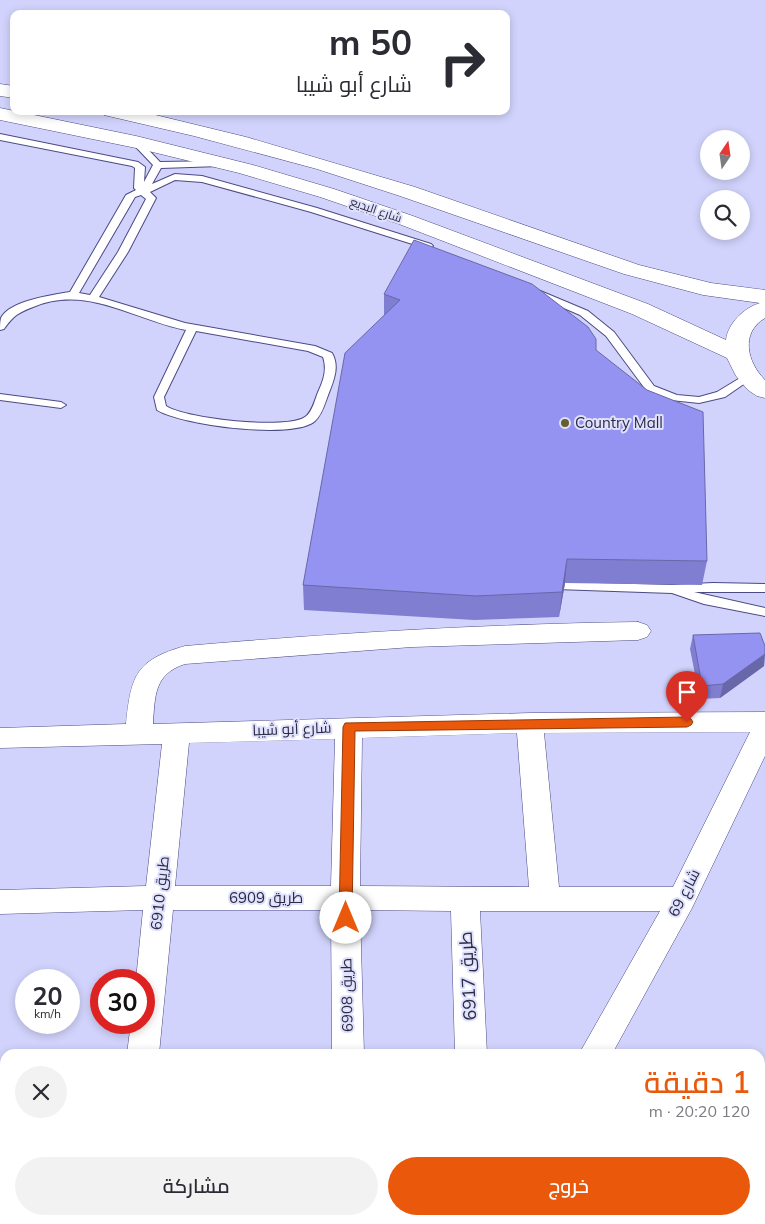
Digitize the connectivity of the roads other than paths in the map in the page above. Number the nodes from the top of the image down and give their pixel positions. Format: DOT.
graph roads {
  1 [pos="0,114"];
  2 [pos="127,115"];
  3 [pos="0,138"];
  4 [pos="136,142"];
  5 [pos="220,164"];
  6 [pos="158,166"];
  7 [pos="144,191"];
  8 [pos="442,251"];
  9 [pos="531,290"];
  10 [pos="73,295"];
  11 [pos="765,297"];
  12 [pos="93,298"];
  13 [pos="765,309"];
  14 [pos="0,327"];
  15 [pos="192,328"];
  16 [pos="736,353"];
  17 [pos="760,388"];
  18 [pos="0,397"];
  19 [pos="61,405"];
  20 [pos="560,586"];
  21 [pos="765,588"];
  22 [pos="672,589"];
  23 [pos="765,612"];
  24 [pos="638,631"];
  25 [pos="765,722"];
  26 [pos="530,723"];
  27 [pos="349,727"];
  28 [pos="765,728"];
  29 [pos="178,732"];
  30 [pos="139,734"];
  31 [pos="0,738"];
  32 [pos="159,898"];
  33 [pos="346,898"];
  34 [pos="465,898"];
  35 [pos="545,898"];
  36 [pos="682,899"];
  37 [pos="0,902"];
  38 [pos="143,1049"];
  39 [pos="348,1049"];
  40 [pos="471,1049"];
  41 [pos="598,1049"];
  1 -- 4 [label="main road, شارع البديع"];
  2 -- 11 [label="main road, شارع البديع"];
  3 -- 7 [label="lane"];
  4 -- 5 [label="main road, شارع البديع"];
  4 -- 6 [label="lane"];
  5 -- 6 [label="lane"];
  5 -- 16 [label="main road, شارع البديع"];
  6 -- 7 [label="lane"];
  7 -- 8 [label="lane"];
  7 -- 10 [label="lane"];
  7 -- 12 [label="lane"];
  9 -- 17 [label="lane"];
  10 -- 12 [label="lane"];
  10 -- 14 [label="lane"];
  12 -- 15 [label="lane"];
  13 -- 16 [label="main road"];
  15 -- 15 [label="lane"];
  16 -- 17 [label="main road"];
  18 -- 19 [label="lane"];
  20 -- 22 [label="lane"];
  21 -- 22 [label="lane"];
  22 -- 23 [label="lane"];
  24 -- 30 [label="street"];
  25 -- 26 [label="street, شارع أبو شيبا"];
  26 -- 27 [label="street, شارع أبو شيبا"];
  26 -- 35 [label="street"];
  27 -- 29 [label="street, شارع أبو شيبا"];
  27 -- 33 [label="street, طريق 6908"];
  28 -- 36 [label="street, شارع 69"];
  29 -- 30 [label="street, شارع أبو شيبا"];
  29 -- 32 [label="street, طريق 6910"];
  30 -- 31 [label="street, شارع أبو شيبا"];
  32 -- 33 [label="street, طريق 6909"];
  32 -- 37 [label="street, طريق 6909"];
  32 -- 38 [label="street, طريق 6910"];
  33 -- 34 [label="street, طريق 6909"];
  33 -- 39 [label="street, طريق 6908"];
  34 -- 35 [label="street, طريق 6909"];
  34 -- 40 [label="street, طريق 6917"];
  35 -- 36 [label="street, طريق 6909"];
  36 -- 41 [label="street, شارع 69"];
}
